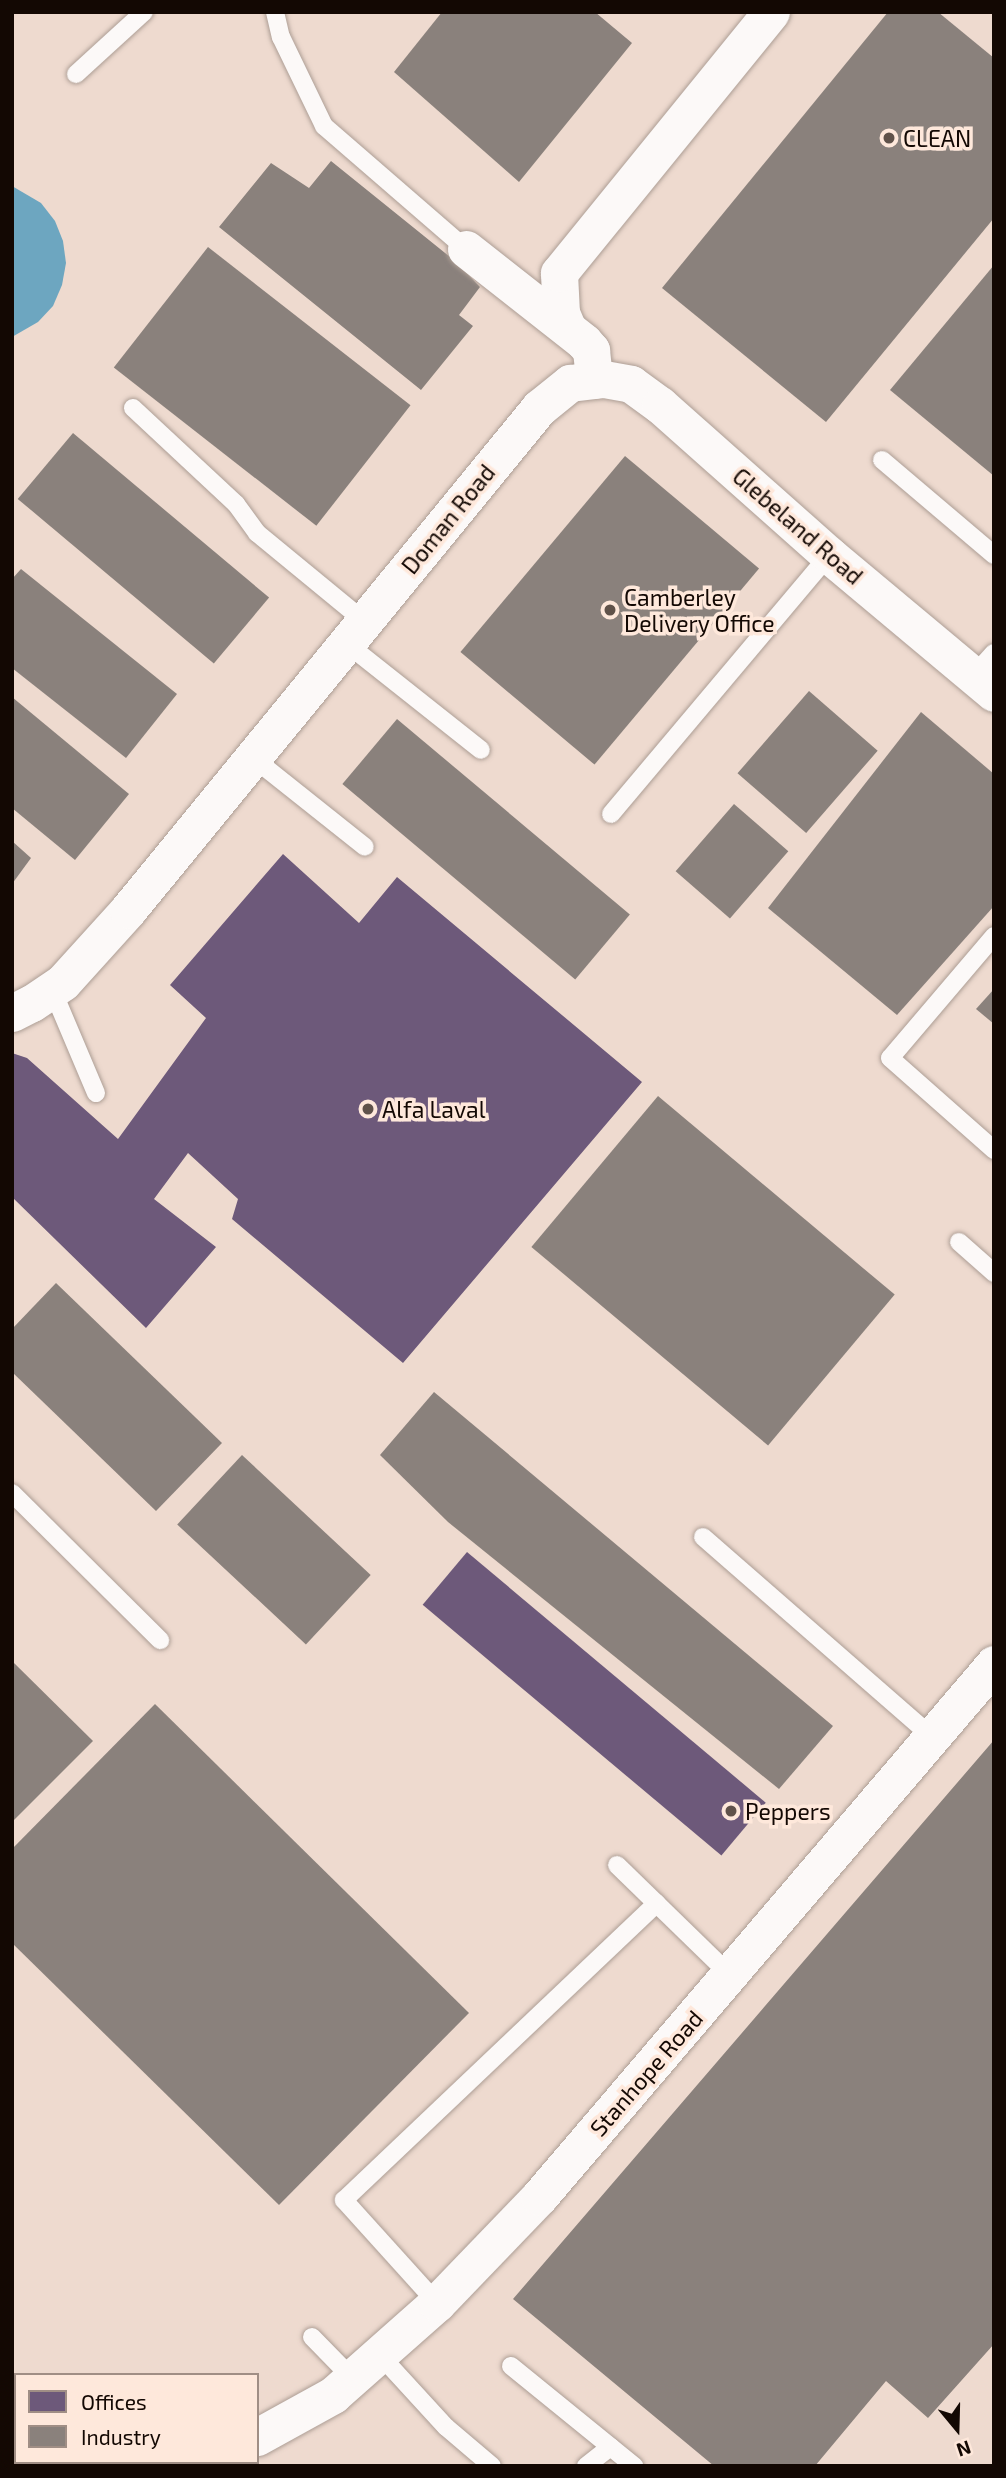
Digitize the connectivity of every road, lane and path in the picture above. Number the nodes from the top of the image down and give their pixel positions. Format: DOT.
graph roads {
  1 [pos="144,12"];
  2 [pos="275,12"];
  3 [pos="771,12"];
  4 [pos="75,74"];
  5 [pos="466,249"];
  6 [pos="567,327"];
  7 [pos="594,380"];
  8 [pos="133,408"];
  9 [pos="882,460"];
  10 [pos="829,555"];
  11 [pos="994,555"];
  12 [pos="355,632"];
  13 [pos="987,674"];
  14 [pos="481,750"];
  15 [pos="252,757"];
  16 [pos="611,814"];
  17 [pos="365,847"];
  18 [pos="994,936"];
  19 [pos="52,989"];
  20 [pos="12,1013"];
  21 [pos="96,1093"];
  22 [pos="994,1150"];
  23 [pos="959,1242"];
  24 [pos="994,1273"];
  25 [pos="12,1493"];
  26 [pos="702,1538"];
  27 [pos="160,1640"];
  28 [pos="994,1664"];
  29 [pos="932,1737"];
  30 [pos="617,1865"];
  31 [pos="657,1903"];
  32 [pos="730,1975"];
  33 [pos="436,2303"];
  34 [pos="312,2337"];
  35 [pos="379,2354"];
  36 [pos="511,2366"];
  37 [pos="352,2378"];
  38 [pos="259,2436"];
  39 [pos="610,2447"];
  40 [pos="492,2466"];
  41 [pos="586,2466"];
  42 [pos="634,2466"];
  1 -- 4 [label="lane"];
  2 -- 5 [label="lane"];
  3 -- 6 [label="street"];
  5 -- 6 [label="street"];
  6 -- 7 [label="street"];
  7 -- 10 [label="street, Glebeland Road"];
  7 -- 12 [label="street, Doman Road"];
  8 -- 12 [label="lane"];
  9 -- 11 [label="lane"];
  10 -- 13 [label="street, Glebeland Road"];
  10 -- 16 [label="lane"];
  12 -- 14 [label="lane"];
  12 -- 15 [label="street, Doman Road"];
  15 -- 17 [label="lane"];
  15 -- 19 [label="street, Doman Road"];
  18 -- 22 [label="lane"];
  19 -- 20 [label="street, Doman Road"];
  19 -- 21 [label="lane"];
  23 -- 24 [label="lane"];
  25 -- 27 [label="lane"];
  26 -- 29 [label="lane"];
  28 -- 29 [label="street, Stanhope Road"];
  29 -- 32 [label="street, Stanhope Road"];
  30 -- 31 [label="lane"];
  31 -- 32 [label="lane"];
  31 -- 33 [label="lane"];
  32 -- 33 [label="street, Stanhope Road"];
  33 -- 35 [label="street, Stanhope Road"];
  34 -- 37 [label="lane"];
  35 -- 37 [label="street, Stanhope Road"];
  35 -- 40 [label="lane"];
  36 -- 39 [label="lane"];
  37 -- 38 [label="street, Stanhope Road"];
  39 -- 41 [label="lane"];
  39 -- 42 [label="lane"];
}
